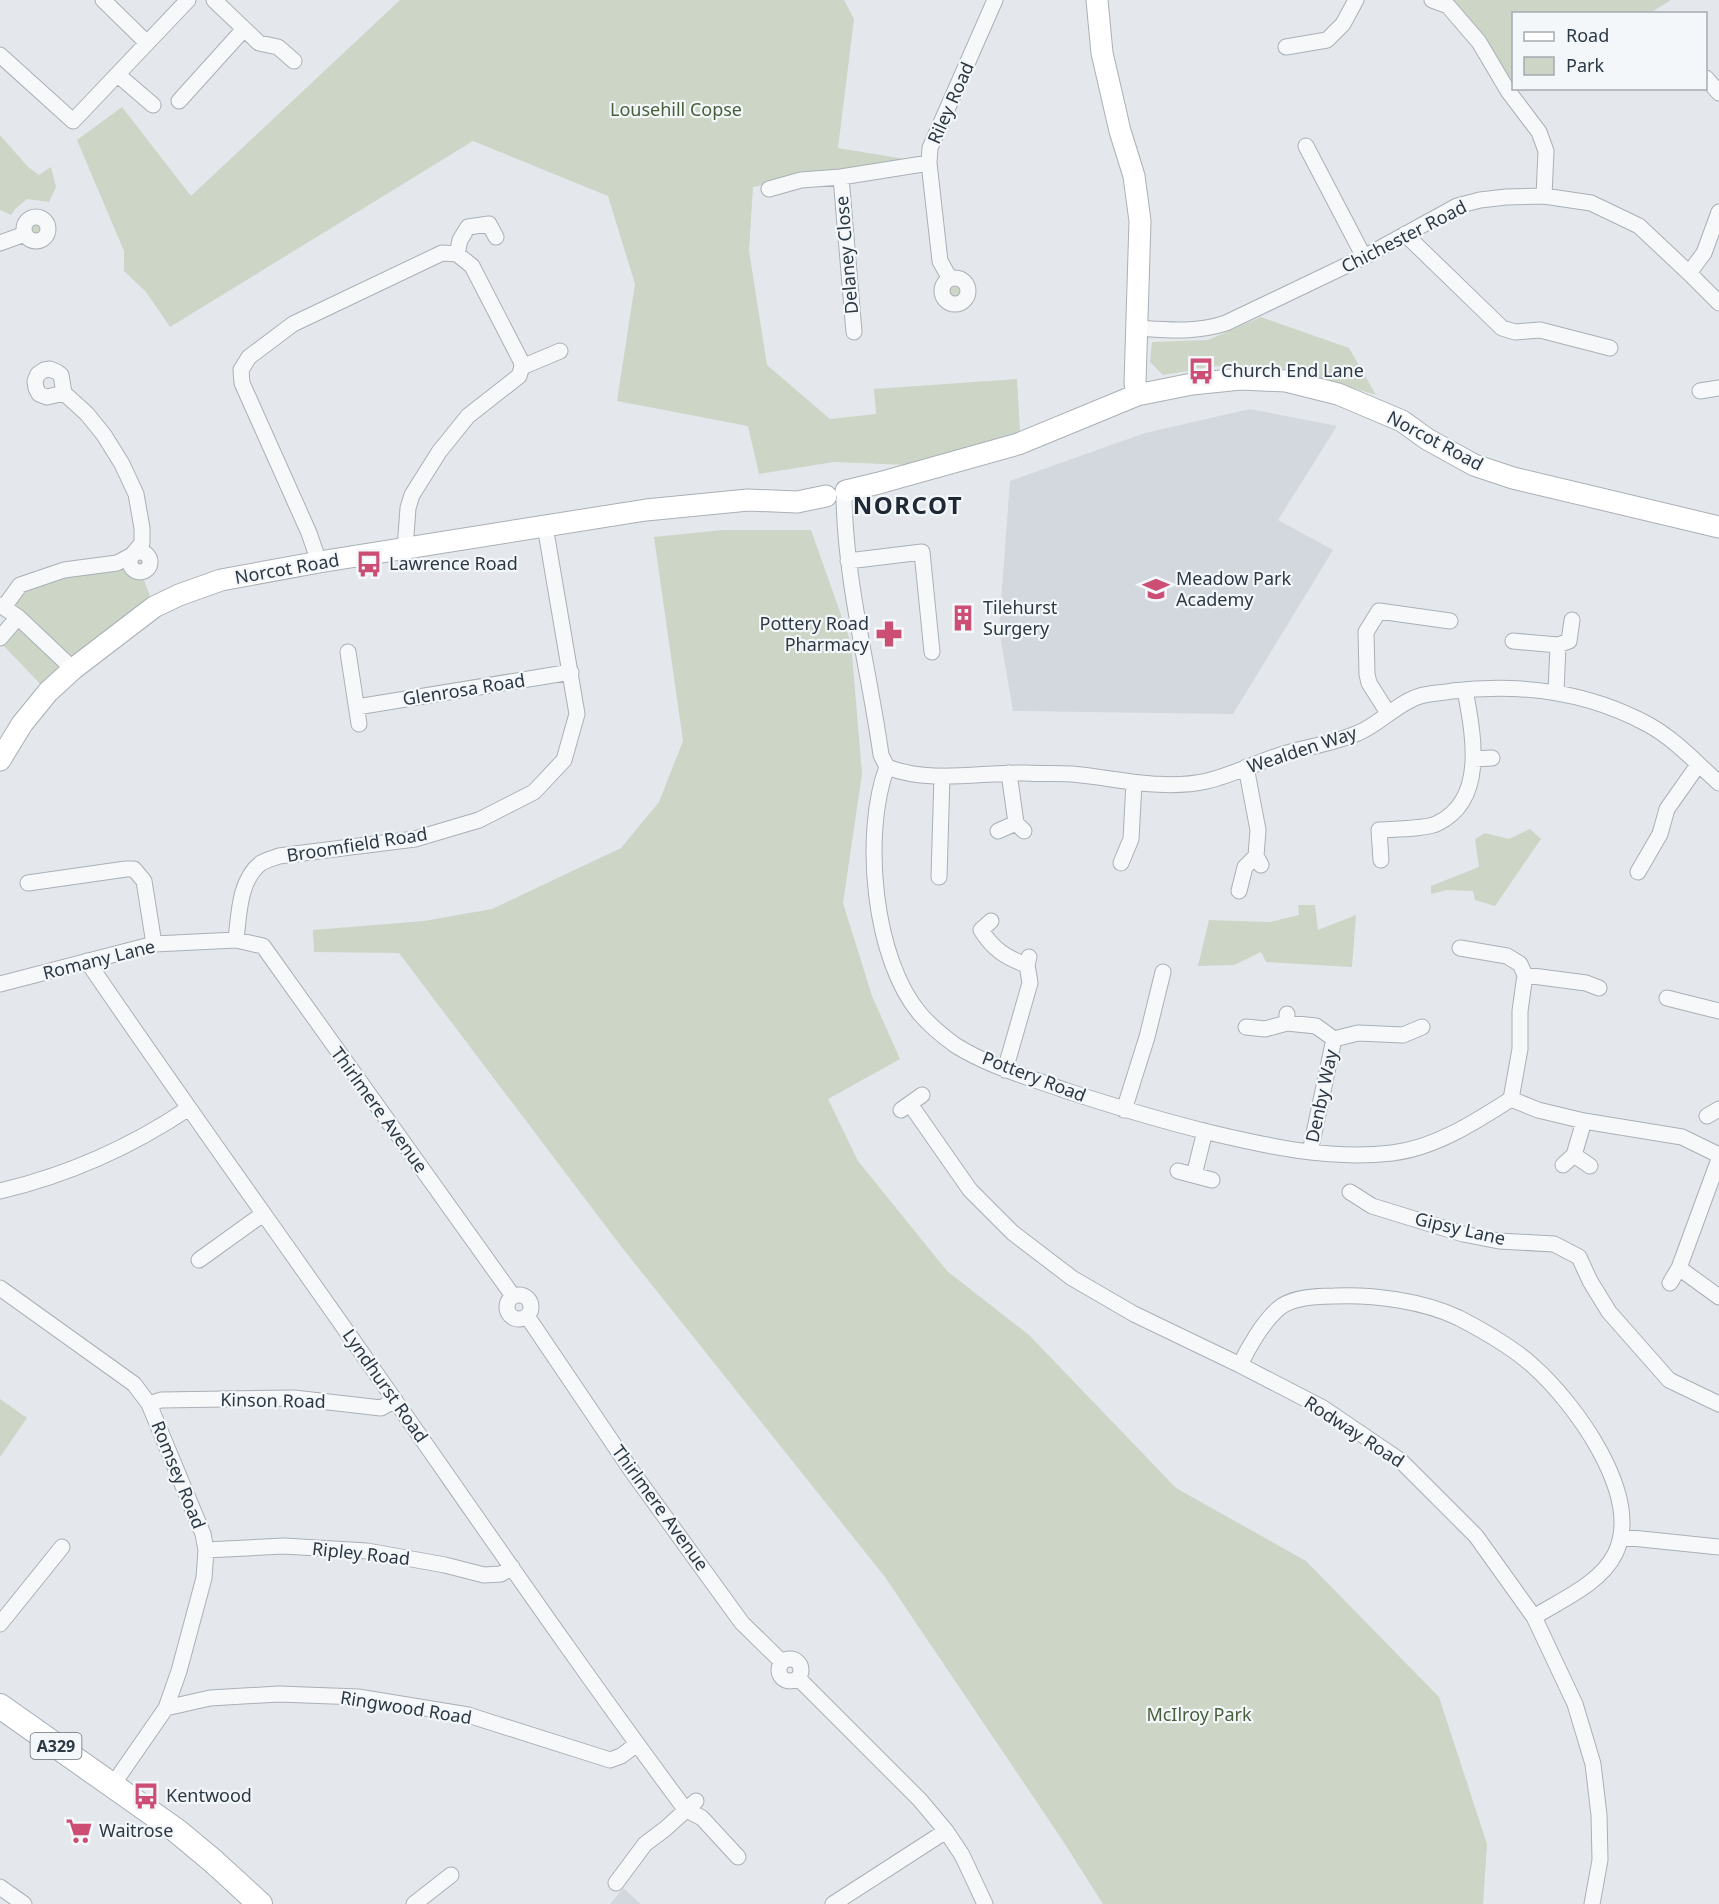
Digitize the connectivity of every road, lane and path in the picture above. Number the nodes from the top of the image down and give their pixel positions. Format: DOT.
graph roads {
  1 [pos="103,0"];
  2 [pos="188,0"];
  3 [pos="995,0"];
  4 [pos="1097,0"];
  5 [pos="1356,0"];
  6 [pos="1432,0"];
  7 [pos="222,3"];
  8 [pos="244,28"];
  9 [pos="147,43"];
  10 [pos="1286,47"];
  11 [pos="0,55"];
  12 [pos="294,62"];
  13 [pos="118,75"];
  14 [pos="1707,79"];
  15 [pos="1719,93"];
  16 [pos="179,101"];
  17 [pos="153,105"];
  18 [pos="1306,146"];
  19 [pos="929,163"];
  20 [pos="841,177"];
  21 [pos="769,189"];
  22 [pos="1544,196"];
  23 [pos="1719,212"];
  24 [pos="25,234"];
  25 [pos="1405,234"];
  26 [pos="496,237"];
  27 [pos="0,243"];
  28 [pos="457,254"];
  29 [pos="1364,257"];
  30 [pos="1689,273"];
  31 [pos="950,279"];
  32 [pos="1719,303"];
  33 [pos="1137,328"];
  34 [pos="854,332"];
  35 [pos="1610,348"];
  36 [pos="560,351"];
  37 [pos="522,368"];
  38 [pos="1719,388"];
  39 [pos="1700,391"];
  40 [pos="64,393"];
  41 [pos="1137,395"];
  42 [pos="837,492"];
  43 [pos="545,526"];
  44 [pos="1719,527"];
  45 [pos="405,549"];
  46 [pos="847,555"];
  47 [pos="319,562"];
  48 [pos="2,606"];
  49 [pos="18,617"];
  50 [pos="1572,620"];
  51 [pos="1450,621"];
  52 [pos="0,638"];
  53 [pos="1513,642"];
  54 [pos="1558,645"];
  55 [pos="348,652"];
  56 [pos="932,652"];
  57 [pos="73,669"];
  58 [pos="571,672"];
  59 [pos="1465,690"];
  60 [pos="1556,692"];
  61 [pos="357,707"];
  62 [pos="1388,713"];
  63 [pos="359,724"];
  64 [pos="1492,758"];
  65 [pos="1473,759"];
  66 [pos="0,760"];
  67 [pos="1698,765"];
  68 [pos="887,767"];
  69 [pos="1246,767"];
  70 [pos="1009,773"];
  71 [pos="942,776"];
  72 [pos="1134,783"];
  73 [pos="1719,783"];
  74 [pos="998,831"];
  75 [pos="1381,860"];
  76 [pos="1121,862"];
  77 [pos="944,868"];
  78 [pos="1638,873"];
  79 [pos="28,883"];
  80 [pos="1239,891"];
  81 [pos="991,921"];
  82 [pos="236,939"];
  83 [pos="154,945"];
  84 [pos="1460,948"];
  85 [pos="87,961"];
  86 [pos="1163,972"];
  87 [pos="1525,975"];
  88 [pos="0,984"];
  89 [pos="1599,988"];
  90 [pos="1667,998"];
  91 [pos="1719,1011"];
  92 [pos="1246,1027"];
  93 [pos="1422,1027"];
  94 [pos="1334,1040"];
  95 [pos="1005,1070"];
  96 [pos="1511,1099"];
  97 [pos="911,1103"];
  98 [pos="189,1108"];
  99 [pos="1124,1110"];
  100 [pos="1584,1121"];
  101 [pos="1205,1131"];
  102 [pos="1310,1152"];
  103 [pos="1719,1157"];
  104 [pos="1590,1166"];
  105 [pos="1178,1171"];
  106 [pos="1194,1175"];
  107 [pos="1212,1180"];
  108 [pos="0,1191"];
  109 [pos="1350,1192"];
  110 [pos="263,1214"];
  111 [pos="200,1260"];
  112 [pos="1679,1268"];
  113 [pos="1670,1282"];
  114 [pos="0,1288"];
  115 [pos="1719,1297"];
  116 [pos="1240,1365"];
  117 [pos="395,1400"];
  118 [pos="149,1404"];
  119 [pos="1719,1404"];
  120 [pos="1622,1537"];
  121 [pos="1719,1546"];
  122 [pos="62,1547"];
  123 [pos="206,1550"];
  124 [pos="1719,1551"];
  125 [pos="512,1567"];
  126 [pos="1534,1617"];
  127 [pos="0,1624"];
  128 [pos="0,1706"];
  129 [pos="166,1708"];
  130 [pos="637,1744"];
  131 [pos="112,1786"];
  132 [pos="690,1805"];
  133 [pos="946,1831"];
  134 [pos="738,1857"];
  135 [pos="451,1875"];
  136 [pos="616,1883"];
  137 [pos="0,1887"];
  138 [pos="24,1904"];
  139 [pos="261,1904"];
  140 [pos="414,1904"];
  141 [pos="833,1904"];
  142 [pos="985,1904"];
  143 [pos="1592,1904"];
  1 -- 9 [label="street"];
  2 -- 9 [label="street"];
  3 -- 19 [label="street, Riley Road"];
  4 -- 33 [label="street"];
  5 -- 10 [label="street"];
  6 -- 22 [label="street"];
  7 -- 8 [label="street"];
  8 -- 12 [label="street"];
  8 -- 16 [label="street"];
  9 -- 13 [label="street"];
  11 -- 13 [label="street"];
  13 -- 17 [label="street"];
  14 -- 15 [label="street"];
  18 -- 29 [label="street"];
  19 -- 20 [label="street, Delaney Close"];
  19 -- 31 [label="street, Riley Road"];
  20 -- 21 [label="street, Delaney Close"];
  20 -- 34 [label="street, Delaney Close"];
  22 -- 25 [label="street, Chichester Road"];
  22 -- 30 [label="street, Chichester Road"];
  23 -- 30 [label="street"];
  24 -- 27 [label="street"];
  25 -- 29 [label="street, Chichester Road"];
  25 -- 35 [label="street"];
  26 -- 28 [label="street"];
  28 -- 37 [label="street"];
  28 -- 47 [label="street"];
  29 -- 33 [label="street, Chichester Road"];
  30 -- 32 [label="street, Chichester Road"];
  33 -- 41 [label="street"];
  36 -- 37 [label="street"];
  37 -- 45 [label="street"];
  38 -- 39 [label="street"];
  40 -- 48 [label="street"];
  41 -- 42 [label="street, Norcot Road"];
  41 -- 44 [label="street, Norcot Road"];
  42 -- 43 [label="street, Norcot Road"];
  42 -- 46 [label="street"];
  43 -- 45 [label="street, Norcot Road"];
  43 -- 58 [label="street, Broomfield Road"];
  45 -- 47 [label="street, Norcot Road"];
  46 -- 56 [label="street"];
  46 -- 68 [label="street"];
  47 -- 57 [label="street, Norcot Road"];
  48 -- 49 [label="street"];
  49 -- 52 [label="street"];
  49 -- 57 [label="street"];
  50 -- 54 [label="street"];
  51 -- 62 [label="street"];
  53 -- 54 [label="street"];
  54 -- 60 [label="street"];
  55 -- 61 [label="street"];
  57 -- 66 [label="street, Norcot Road"];
  58 -- 61 [label="street, Glenrosa Road"];
  58 -- 82 [label="street, Broomfield Road"];
  59 -- 60 [label="street, Wealden Way"];
  59 -- 62 [label="street, Wealden Way"];
  59 -- 65 [label="street"];
  60 -- 67 [label="street, Wealden Way"];
  61 -- 63 [label="street"];
  62 -- 69 [label="street, Wealden Way"];
  64 -- 65 [label="street"];
  65 -- 75 [label="street"];
  67 -- 73 [label="street, Wealden Way"];
  67 -- 78 [label="street"];
  68 -- 71 [label="street, Wealden Way"];
  68 -- 95 [label="street, Pottery Road"];
  69 -- 72 [label="street, Wealden Way"];
  69 -- 80 [label="street"];
  70 -- 71 [label="street, Wealden Way"];
  70 -- 72 [label="street, Wealden Way"];
  70 -- 74 [label="street"];
  71 -- 77 [label="street"];
  72 -- 76 [label="street"];
  79 -- 83 [label="street"];
  81 -- 95 [label="street"];
  82 -- 83 [label="street, Romany Lane"];
  82 -- 133 [label="street, Thirlmere Avenue"];
  83 -- 85 [label="street, Romany Lane"];
  84 -- 87 [label="street"];
  85 -- 88 [label="street, Romany Lane"];
  85 -- 98 [label="street, Lyndhurst Road"];
  86 -- 99 [label="street"];
  87 -- 89 [label="street"];
  87 -- 96 [label="street"];
  90 -- 91 [label="street"];
  92 -- 94 [label="street, Denby Way"];
  93 -- 94 [label="street, Denby Way"];
  94 -- 102 [label="street, Denby Way"];
  95 -- 99 [label="street, Pottery Road"];
  96 -- 100 [label="street"];
  96 -- 102 [label="street, Pottery Road"];
  97 -- 116 [label="street, Rodway Road"];
  98 -- 108 [label="street"];
  98 -- 110 [label="street, Lyndhurst Road"];
  99 -- 101 [label="street, Pottery Road"];
  100 -- 103 [label="street"];
  100 -- 104 [label="street"];
  101 -- 102 [label="street, Pottery Road"];
  101 -- 106 [label="street"];
  103 -- 112 [label="street"];
  105 -- 106 [label="street"];
  106 -- 107 [label="street"];
  109 -- 119 [label="street, Gipsy Lane"];
  110 -- 111 [label="street"];
  110 -- 117 [label="street, Lyndhurst Road"];
  112 -- 113 [label="street"];
  112 -- 115 [label="street"];
  114 -- 118 [label="street, Romsey Road"];
  116 -- 120 [label="street"];
  116 -- 126 [label="street, Rodway Road"];
  117 -- 118 [label="street, Kinson Road"];
  117 -- 125 [label="street, Lyndhurst Road"];
  118 -- 123 [label="street, Romsey Road"];
  120 -- 121 [label="street"];
  120 -- 126 [label="street"];
  121 -- 124 [label="street"];
  122 -- 127 [label="street"];
  123 -- 125 [label="street, Ripley Road"];
  123 -- 129 [label="street, Romsey Road"];
  125 -- 130 [label="street, Lyndhurst Road"];
  126 -- 143 [label="street, Rodway Road"];
  128 -- 131 [label="main road, A329"];
  129 -- 130 [label="street, Ringwood Road"];
  129 -- 131 [label="street, Romsey Road"];
  130 -- 132 [label="street, Lyndhurst Road"];
  131 -- 139 [label="main road, A329"];
  132 -- 134 [label="street, Lyndhurst Road"];
  132 -- 136 [label="street"];
  133 -- 141 [label="street"];
  133 -- 142 [label="street, Thirlmere Avenue"];
  135 -- 140 [label="street"];
  137 -- 138 [label="street"];
}
